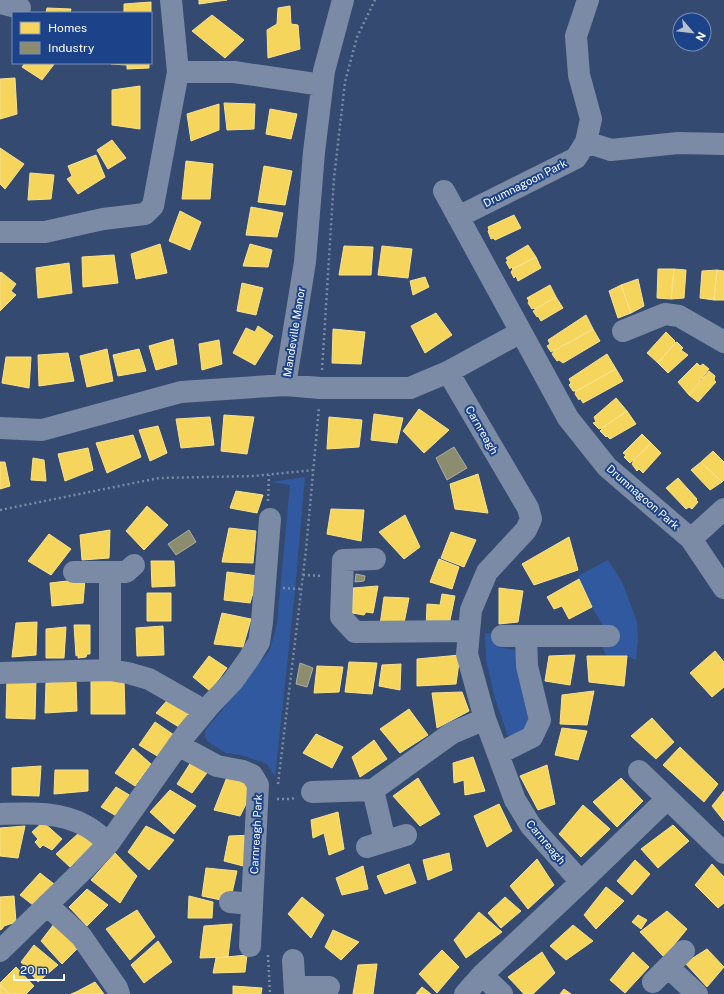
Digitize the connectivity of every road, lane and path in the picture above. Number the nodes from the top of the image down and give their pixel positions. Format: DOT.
graph roads {
  1 [pos="171,0"];
  2 [pos="343,0"];
  3 [pos="375,0"];
  4 [pos="588,0"];
  5 [pos="178,72"];
  6 [pos="322,85"];
  7 [pos="586,142"];
  8 [pos="724,144"];
  9 [pos="444,191"];
  10 [pos="458,217"];
  11 [pos="0,232"];
  12 [pos="623,331"];
  13 [pos="521,332"];
  14 [pos="724,342"];
  15 [pos="448,372"];
  16 [pos="286,385"];
  17 [pos="320,388"];
  18 [pos="0,425"];
  19 [pos="313,470"];
  20 [pos="269,475"];
  21 [pos="724,509"];
  22 [pos="0,510"];
  23 [pos="270,519"];
  24 [pos="691,539"];
  25 [pos="375,559"];
  26 [pos="134,565"];
  27 [pos="74,572"];
  28 [pos="110,572"];
  29 [pos="724,588"];
  30 [pos="469,631"];
  31 [pos="502,636"];
  32 [pos="526,636"];
  33 [pos="609,636"];
  34 [pos="110,670"];
  35 [pos="0,673"];
  36 [pos="205,711"];
  37 [pos="485,719"];
  38 [pos="178,745"];
  39 [pos="498,754"];
  40 [pos="639,771"];
  41 [pos="373,790"];
  42 [pos="312,792"];
  43 [pos="667,799"];
  44 [pos="277,806"];
  45 [pos="0,814"];
  46 [pos="406,835"];
  47 [pos="109,843"];
  48 [pos="724,853"];
  49 [pos="581,882"];
  50 [pos="230,902"];
  51 [pos="252,904"];
  52 [pos="47,905"];
  53 [pos="259,947"];
  54 [pos="0,951"];
  55 [pos="684,951"];
  56 [pos="293,960"];
  57 [pos="482,975"];
  58 [pos="329,987"];
  59 [pos="295,990"];
  60 [pos="119,994"];
  61 [pos="270,994"];
  62 [pos="465,994"];
  63 [pos="502,994"];
  64 [pos="697,994"];
  1 -- 5 [label="street"];
  2 -- 6 [label="street, Mandeville Manor"];
  3 -- 17 [label="path"];
  4 -- 7 [label="street, Drumnagoon Park"];
  5 -- 6 [label="street"];
  5 -- 11 [label="street"];
  6 -- 16 [label="street, Mandeville Manor"];
  7 -- 8 [label="street"];
  7 -- 10 [label="street, Drumnagoon Park"];
  9 -- 10 [label="street, Drumnagoon Park"];
  10 -- 13 [label="street, Drumnagoon Park"];
  12 -- 14 [label="street"];
  13 -- 15 [label="street"];
  13 -- 24 [label="street, Drumnagoon Park"];
  15 -- 17 [label="street"];
  15 -- 30 [label="street, Carnreagh"];
  16 -- 17 [label="street"];
  16 -- 18 [label="street, Mandeville Manor"];
  17 -- 19 [label="path"];
  19 -- 20 [label="path"];
  19 -- 44 [label="path"];
  20 -- 22 [label="path"];
  20 -- 23 [label="path"];
  21 -- 24 [label="street"];
  23 -- 36 [label="street"];
  24 -- 29 [label="street, Drumnagoon Park"];
  25 -- 30 [label="street"];
  26 -- 28 [label="street"];
  27 -- 28 [label="street"];
  28 -- 34 [label="street"];
  30 -- 37 [label="street, Carnreagh"];
  31 -- 32 [label="street"];
  32 -- 33 [label="street"];
  32 -- 39 [label="street"];
  34 -- 35 [label="street"];
  34 -- 36 [label="street"];
  36 -- 38 [label="street"];
  37 -- 39 [label="street, Carnreagh"];
  37 -- 41 [label="street"];
  38 -- 47 [label="street"];
  38 -- 51 [label="street, Carnreagh Park"];
  39 -- 49 [label="street, Carnreagh"];
  40 -- 43 [label="street"];
  41 -- 42 [label="street"];
  41 -- 46 [label="street"];
  43 -- 48 [label="street"];
  43 -- 49 [label="street"];
  45 -- 47 [label="street"];
  47 -- 52 [label="street"];
  49 -- 57 [label="street"];
  50 -- 51 [label="street"];
  51 -- 53 [label="street, Carnreagh Park"];
  52 -- 54 [label="street"];
  52 -- 60 [label="street"];
  53 -- 61 [label="path"];
  55 -- 64 [label="street"];
  56 -- 59 [label="street"];
  57 -- 62 [label="street"];
  57 -- 63 [label="street"];
  58 -- 59 [label="street"];
}
